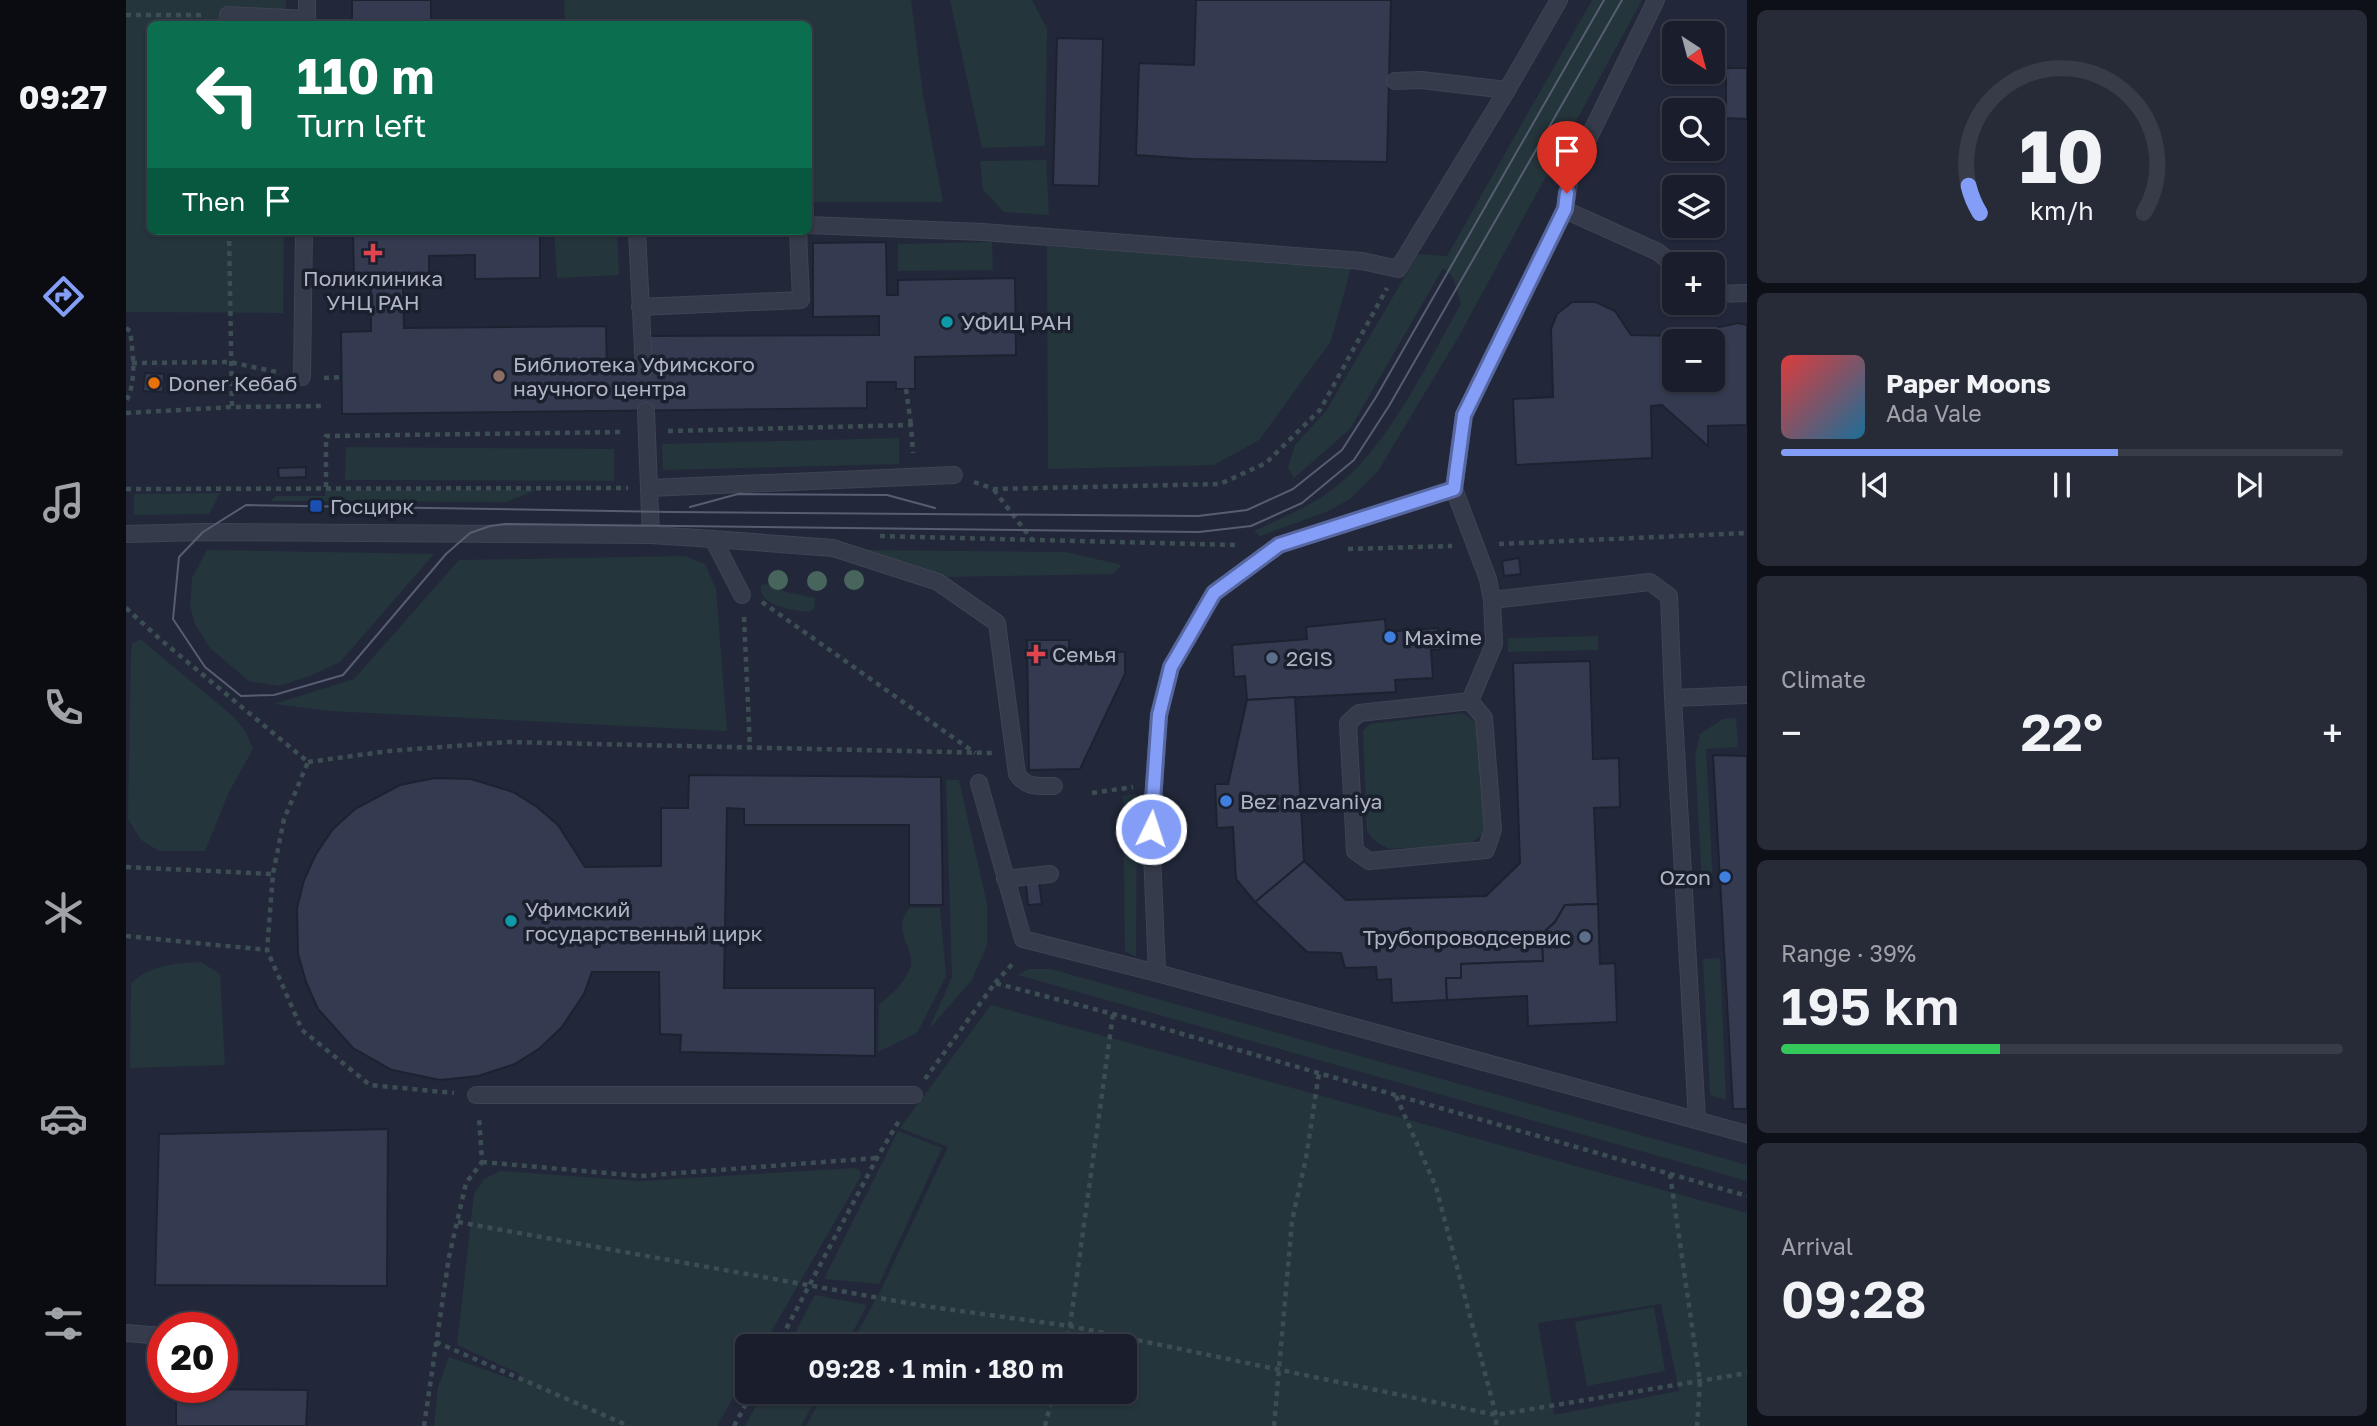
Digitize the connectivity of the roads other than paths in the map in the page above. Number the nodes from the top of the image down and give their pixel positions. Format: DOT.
graph roads {
  1 [pos="307,0"];
  2 [pos="1559,0"];
  3 [pos="1656,0"];
  4 [pos="228,15"];
  5 [pos="296,21"];
  6 [pos="307,21"];
  7 [pos="1395,81"];
  8 [pos="1507,90"];
  9 [pos="1565,209"];
  10 [pos="812,225"];
  11 [pos="304,235"];
  12 [pos="637,235"];
  13 [pos="799,235"];
  14 [pos="1662,255"];
  15 [pos="1747,293"];
  16 [pos="1725,294"];
  17 [pos="640,307"];
  18 [pos="644,370"];
  19 [pos="302,377"];
  20 [pos="646,411"];
  21 [pos="954,475"];
  22 [pos="649,488"];
  23 [pos="1454,489"];
  24 [pos="126,534"];
  25 [pos="651,535"];
  26 [pos="713,539"];
  27 [pos="749,596"];
  28 [pos="1492,600"];
  29 [pos="1747,695"];
  30 [pos="1673,698"];
  31 [pos="1470,701"];
  32 [pos="979,783"];
  33 [pos="1055,786"];
  34 [pos="1050,874"];
  35 [pos="1005,879"];
  36 [pos="1157,973"];
  37 [pos="914,1095"];
  38 [pos="476,1096"];
  39 [pos="1697,1121"];
  40 [pos="1747,1134"];
  41 [pos="126,1333"];
  42 [pos="147,1335"];
  1 -- 6 [label="lane"];
  2 -- 8 [label="lane"];
  3 -- 9 [label="lane"];
  4 -- 5 [label="lane"];
  7 -- 8 [label="lane"];
  8 -- 10 [label="lane"];
  9 -- 14 [label="lane"];
  9 -- 23 [label="lane"];
  11 -- 19 [label="lane"];
  12 -- 17 [label="lane"];
  13 -- 17 [label="lane"];
  15 -- 16 [label="lane"];
  17 -- 18 [label="lane"];
  20 -- 22 [label="lane"];
  21 -- 22 [label="lane"];
  22 -- 25 [label="lane"];
  23 -- 28 [label="lane"];
  23 -- 36 [label="lane"];
  24 -- 25 [label="lane"];
  25 -- 26 [label="lane"];
  26 -- 27 [label="lane"];
  26 -- 33 [label="lane"];
  28 -- 30 [label="lane"];
  28 -- 31 [label="lane"];
  29 -- 30 [label="lane"];
  30 -- 39 [label="lane"];
  31 -- 31 [label="lane"];
  32 -- 35 [label="lane"];
  34 -- 35 [label="lane"];
  35 -- 36 [label="lane"];
  36 -- 39 [label="lane"];
  37 -- 38 [label="lane"];
  39 -- 40 [label="lane"];
  41 -- 42 [label="lane"];
}
